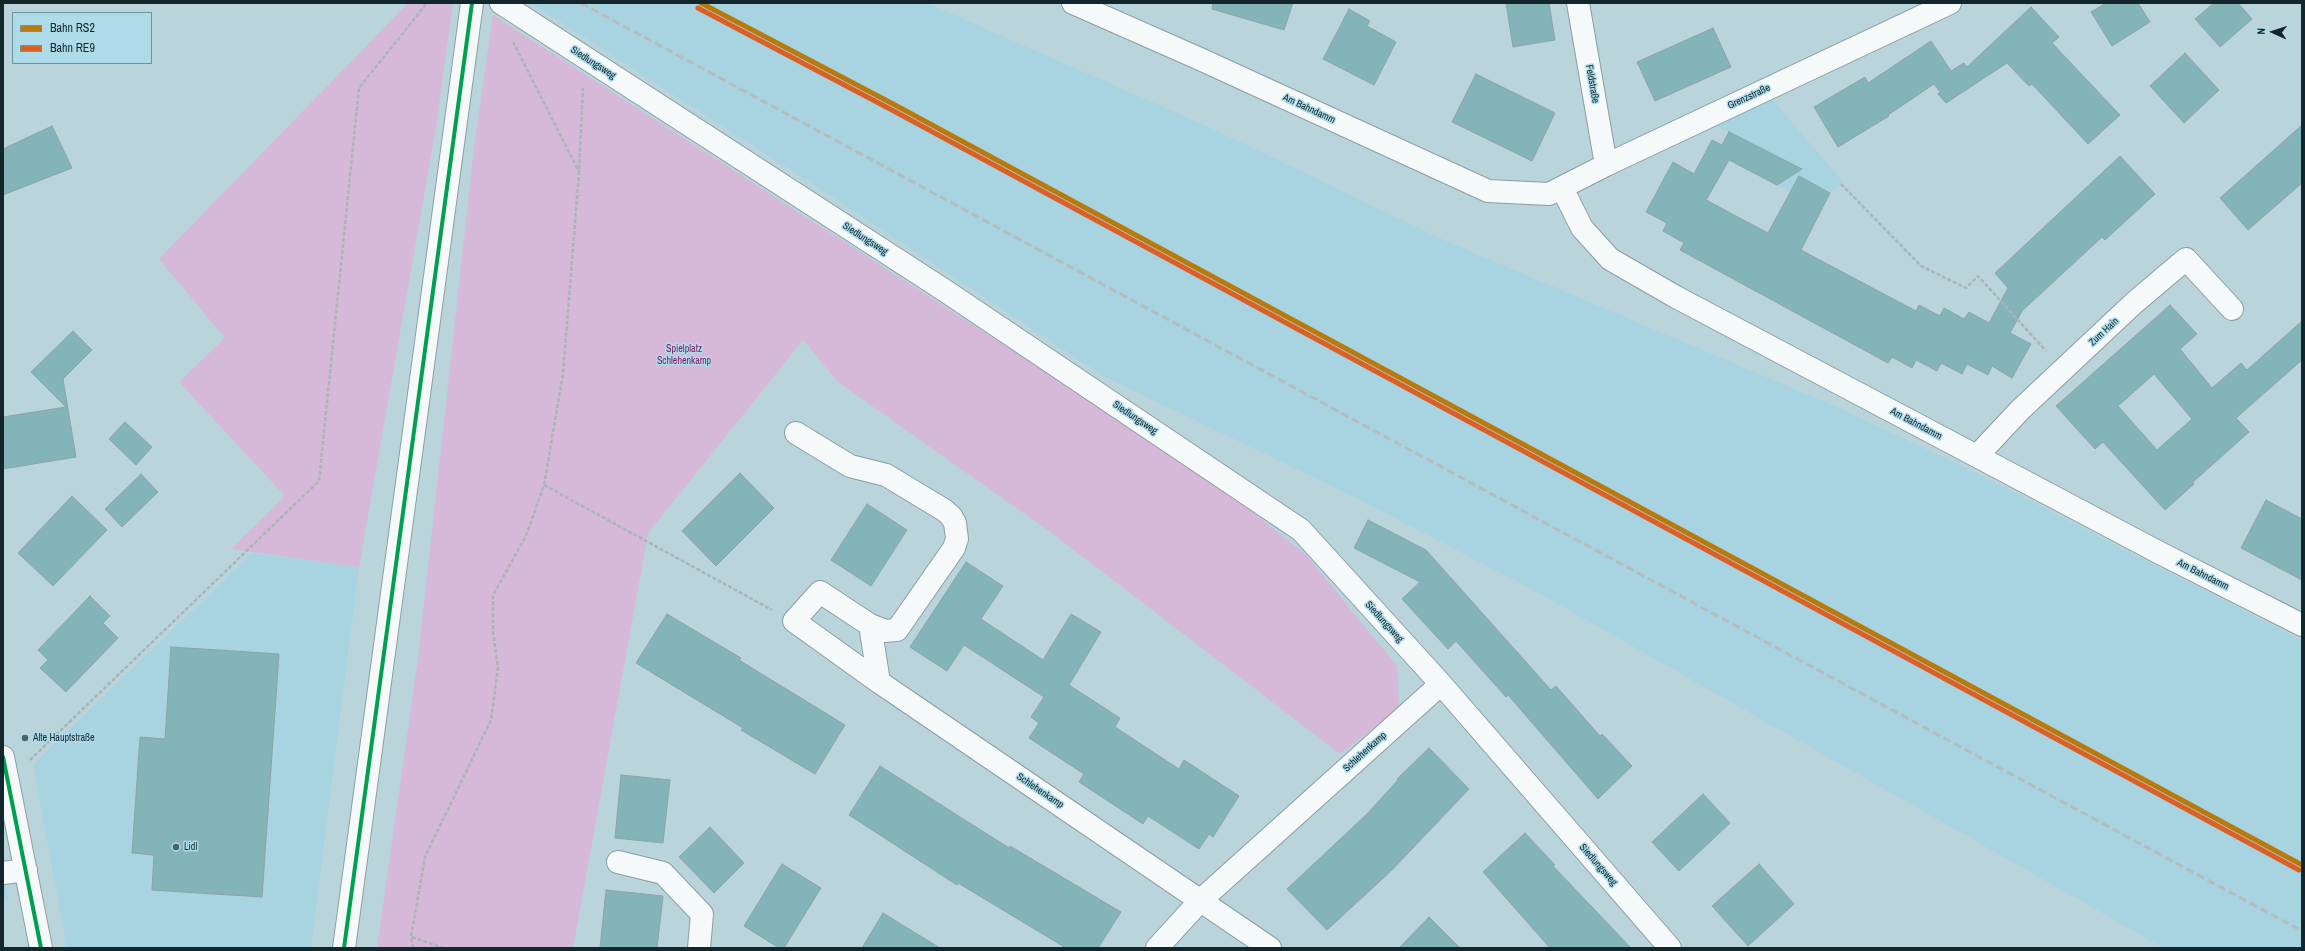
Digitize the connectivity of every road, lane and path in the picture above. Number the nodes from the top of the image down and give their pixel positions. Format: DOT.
graph roads {
  1 [pos="427,3"];
  2 [pos="472,3"];
  3 [pos="1072,3"];
  4 [pos="1578,3"];
  5 [pos="1950,3"];
  6 [pos="503,5"];
  7 [pos="585,57"];
  8 [pos="1606,165"];
  9 [pos="579,172"];
  10 [pos="1841,184"];
  11 [pos="1556,191"];
  12 [pos="2232,309"];
  13 [pos="2063,370"];
  14 [pos="796,433"];
  15 [pos="1977,456"];
  16 [pos="544,485"];
  17 [pos="794,621"];
  18 [pos="870,625"];
  19 [pos="2302,625"];
  20 [pos="879,682"];
  21 [pos="1441,684"];
  22 [pos="4,765"];
  23 [pos="618,862"];
  24 [pos="26,870"];
  25 [pos="3,873"];
  26 [pos="1201,900"];
  27 [pos="411,937"];
  28 [pos="42,948"];
  29 [pos="344,948"];
  30 [pos="413,948"];
  31 [pos="443,948"];
  32 [pos="699,948"];
  33 [pos="1157,948"];
  34 [pos="1270,948"];
  35 [pos="1670,948"];
  1 -- 22 [label="path"];
  2 -- 29 [label="street"];
  3 -- 11 [label="street, Am Bahndamm"];
  4 -- 8 [label="street, Feldstraße"];
  5 -- 8 [label="street, Grenzstraße"];
  6 -- 7 [label="street, Siedlungsweg"];
  6 -- 9 [label="path"];
  7 -- 9 [label="path"];
  7 -- 21 [label="street, Siedlungsweg"];
  8 -- 11 [label="street, Grenzstraße"];
  9 -- 16 [label="path"];
  10 -- 13 [label="path"];
  11 -- 15 [label="street, Am Bahndamm"];
  12 -- 13 [label="street, Zum Hain"];
  13 -- 15 [label="street, Zum Hain"];
  14 -- 18 [label="street"];
  15 -- 19 [label="street, Am Bahndamm"];
  16 -- 17 [label="path"];
  16 -- 27 [label="path"];
  17 -- 18 [label="street"];
  17 -- 20 [label="street, Schlehenkamp"];
  18 -- 20 [label="street"];
  20 -- 26 [label="street, Schlehenkamp"];
  21 -- 26 [label="street, Schlehenkamp"];
  21 -- 35 [label="street, Siedlungsweg"];
  22 -- 24 [label="street"];
  23 -- 32 [label="street"];
  24 -- 25 [label="street"];
  24 -- 28 [label="street"];
  26 -- 33 [label="street, Schlehenkamp"];
  26 -- 34 [label="street, Schlehenkamp"];
  27 -- 30 [label="path"];
  27 -- 31 [label="path"];
}
